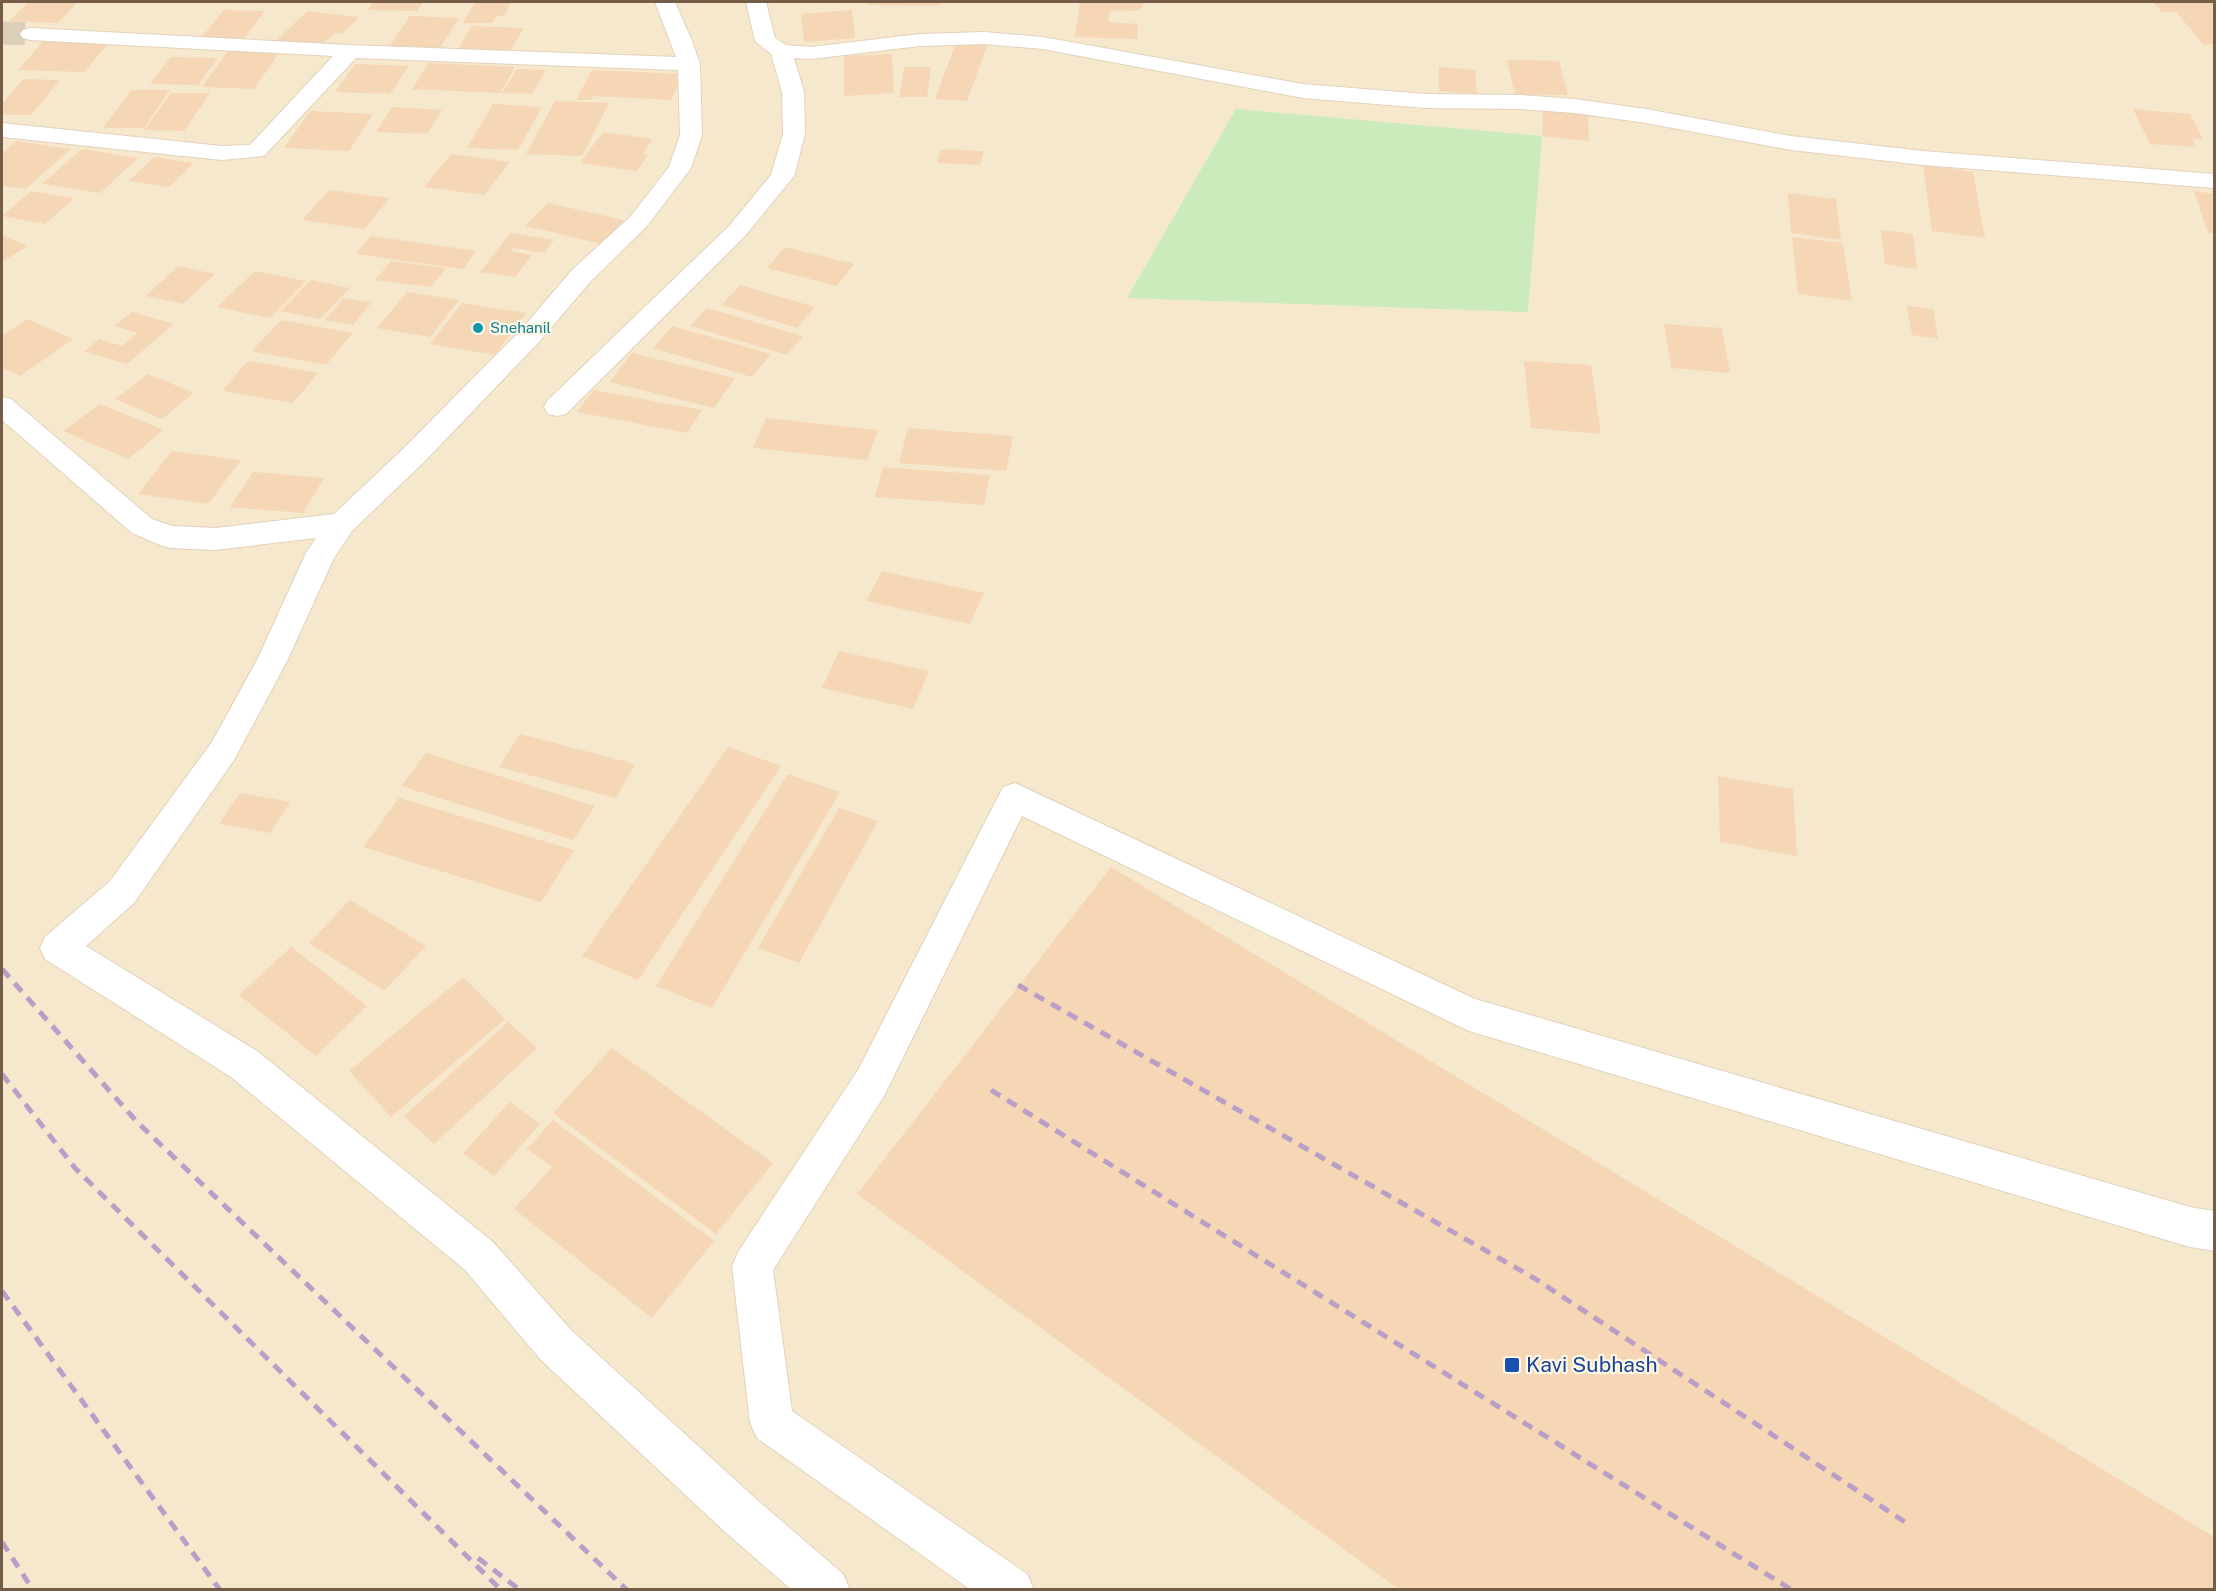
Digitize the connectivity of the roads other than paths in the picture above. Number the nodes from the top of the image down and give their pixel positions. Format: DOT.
graph roads {
  1 [pos="665,2"];
  2 [pos="756,2"];
  3 [pos="30,34"];
  4 [pos="350,51"];
  5 [pos="781,51"];
  6 [pos="689,64"];
  7 [pos="2,130"];
  8 [pos="2214,181"];
  9 [pos="2,406"];
  10 [pos="557,407"];
  11 [pos="342,524"];
  12 [pos="2214,1231"];
  13 [pos="827,1590"];
  14 [pos="1011,1590"];
  1 -- 6 [label="street"];
  2 -- 5 [label="street"];
  3 -- 4 [label="street"];
  4 -- 6 [label="street"];
  4 -- 7 [label="street"];
  5 -- 8 [label="street"];
  5 -- 10 [label="street"];
  6 -- 11 [label="street"];
  9 -- 11 [label="street"];
  11 -- 13 [label="street"];
  12 -- 14 [label="street"];
}
